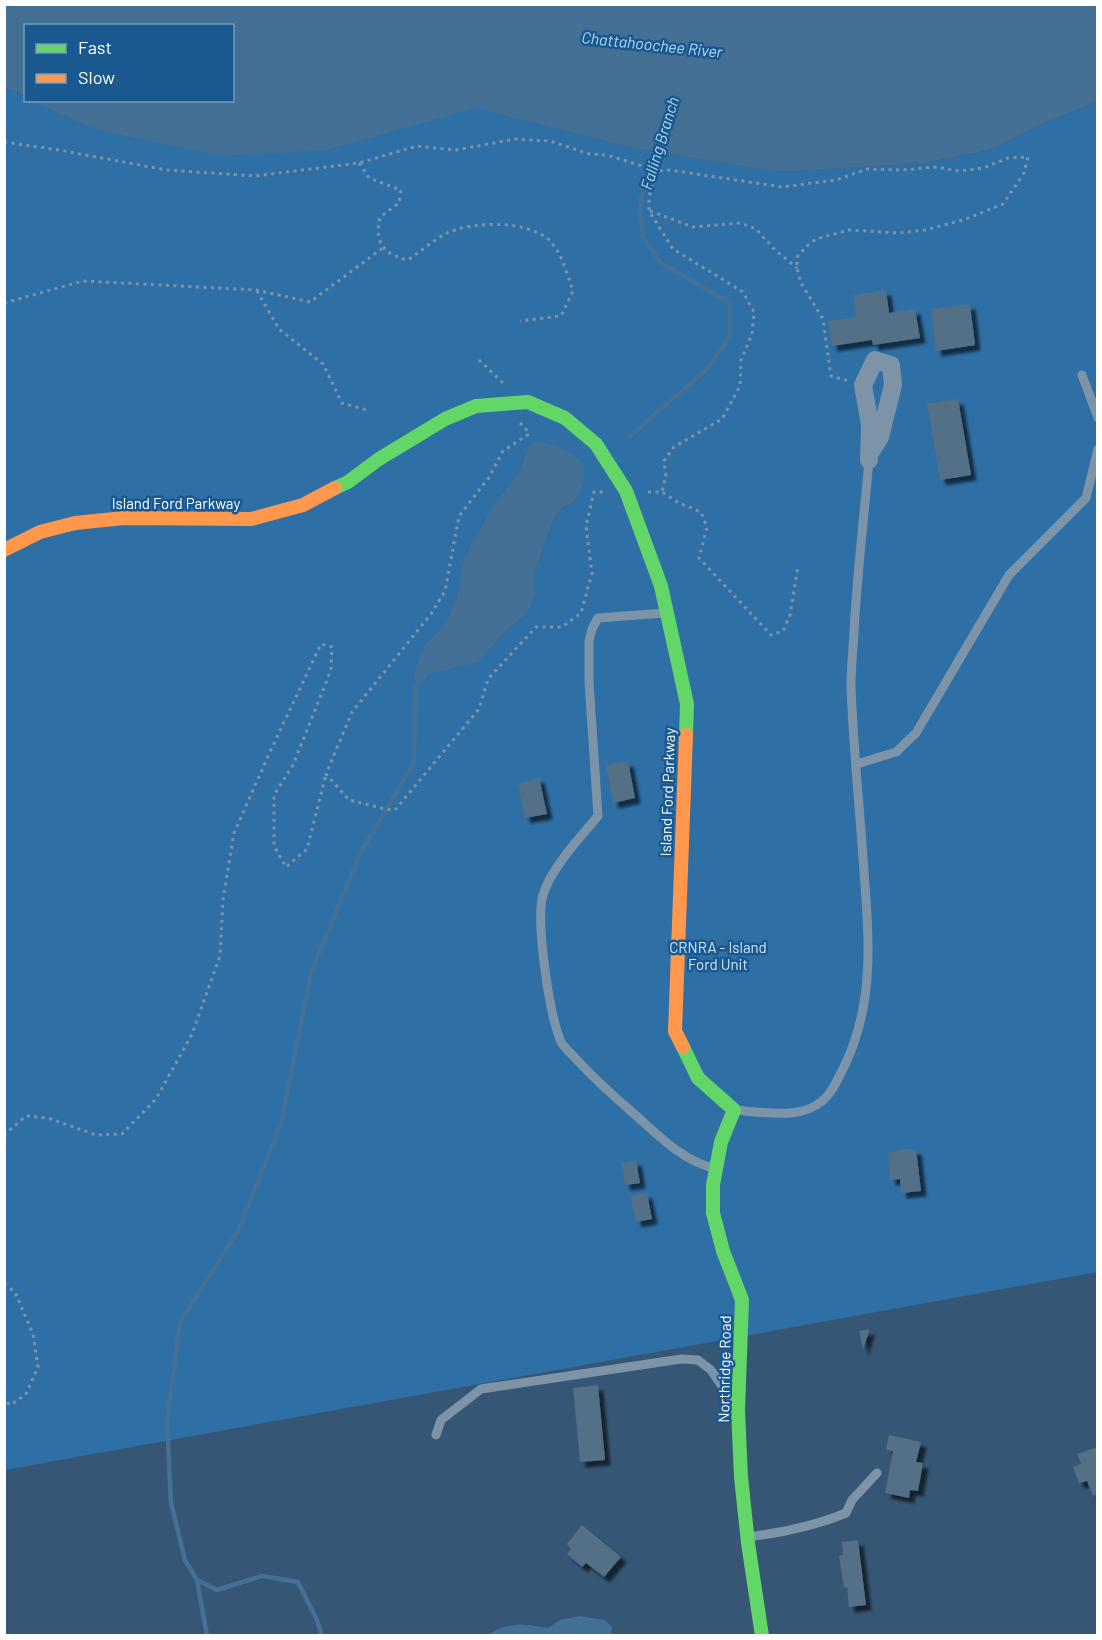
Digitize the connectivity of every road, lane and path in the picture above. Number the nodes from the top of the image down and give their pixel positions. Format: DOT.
graph roads {
  1 [pos="4,142"];
  2 [pos="358,163"];
  3 [pos="658,171"];
  4 [pos="649,211"];
  5 [pos="384,247"];
  6 [pos="797,268"];
  7 [pos="256,290"];
  8 [pos="4,303"];
  9 [pos="520,321"];
  10 [pos="479,360"];
  11 [pos="1082,375"];
  12 [pos="863,385"];
  13 [pos="511,404"];
  14 [pos="370,411"];
  15 [pos="1098,418"];
  16 [pos="1098,449"];
  17 [pos="870,457"];
  18 [pos="626,491"];
  19 [pos="662,492"];
  20 [pos="4,550"];
  21 [pos="798,566"];
  22 [pos="667,613"];
  23 [pos="857,764"];
  24 [pos="326,774"];
  25 [pos="735,1110"];
  26 [pos="716,1168"];
  27 [pos="4,1173"];
  28 [pos="4,1284"];
  29 [pos="4,1401"];
  30 [pos="738,1410"];
  31 [pos="436,1435"];
  32 [pos="877,1473"];
  33 [pos="747,1538"];
  34 [pos="762,1635"];
  1 -- 2 [label="path"];
  2 -- 3 [label="path"];
  2 -- 5 [label="path"];
  3 -- 4 [label="path"];
  3 -- 6 [label="path"];
  4 -- 6 [label="path"];
  4 -- 19 [label="path"];
  5 -- 7 [label="path"];
  5 -- 9 [label="path"];
  6 -- 12 [label="path"];
  7 -- 8 [label="path"];
  7 -- 14 [label="path"];
  10 -- 13 [label="path"];
  11 -- 15 [label="lane"];
  12 -- 17 [label="street"];
  12 -- 17 [label="street"];
  13 -- 18 [label="street, Island Ford Parkway"];
  13 -- 20 [label="street, Island Ford Parkway"];
  13 -- 24 [label="path"];
  16 -- 23 [label="lane"];
  17 -- 23 [label="lane"];
  18 -- 19 [label="path"];
  18 -- 22 [label="street, Island Ford Parkway"];
  18 -- 24 [label="path"];
  19 -- 21 [label="path"];
  22 -- 25 [label="street, Island Ford Parkway"];
  22 -- 26 [label="lane"];
  23 -- 25 [label="lane"];
  24 -- 27 [label="path"];
  25 -- 26 [label="street, Northridge Road"];
  26 -- 30 [label="street, Northridge Road"];
  28 -- 29 [label="path"];
  30 -- 31 [label="lane"];
  30 -- 33 [label="street, Northridge Road"];
  32 -- 33 [label="lane"];
  33 -- 34 [label="street, Northridge Road"];
}
